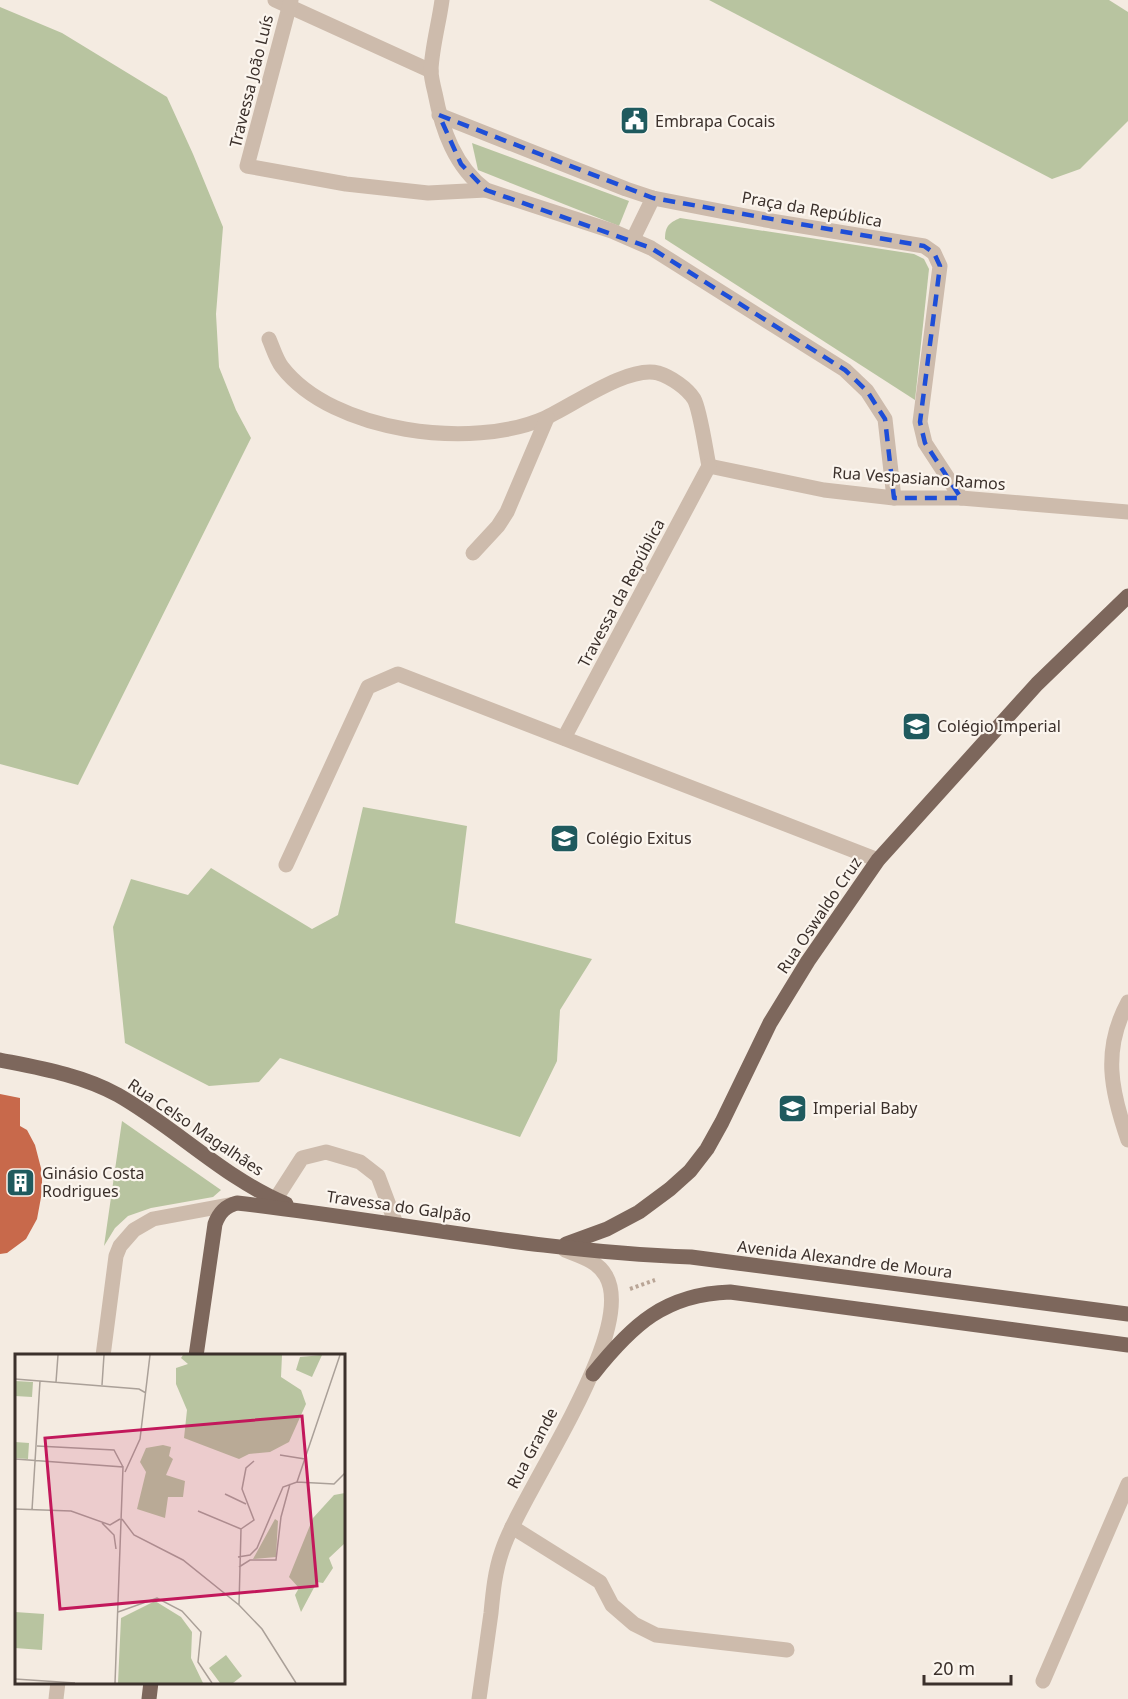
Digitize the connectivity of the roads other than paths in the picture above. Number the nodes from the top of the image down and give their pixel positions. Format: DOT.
graph roads {
  1 [pos="442,0"];
  2 [pos="285,2"];
  3 [pos="431,71"];
  4 [pos="439,115"];
  5 [pos="486,190"];
  6 [pos="653,198"];
  7 [pos="633,239"];
  8 [pos="269,339"];
  9 [pos="547,418"];
  10 [pos="710,466"];
  11 [pos="894,498"];
  12 [pos="961,498"];
  13 [pos="1128,512"];
  14 [pos="473,553"];
  15 [pos="1128,596"];
  16 [pos="564,738"];
  17 [pos="878,860"];
  18 [pos="286,865"];
  19 [pos="1128,1002"];
  20 [pos="0,1060"];
  21 [pos="1128,1140"];
  22 [pos="275,1200"];
  23 [pos="237,1203"];
  24 [pos="300,1210"];
  25 [pos="396,1224"];
  26 [pos="556,1247"];
  27 [pos="1128,1314"];
  28 [pos="1128,1345"];
  29 [pos="103,1354"];
  30 [pos="196,1354"];
  31 [pos="593,1374"];
  32 [pos="1128,1484"];
  33 [pos="512,1527"];
  34 [pos="786,1650"];
  35 [pos="1043,1681"];
  36 [pos="58,1684"];
  37 [pos="151,1684"];
  38 [pos="56,1699"];
  39 [pos="149,1699"];
  40 [pos="479,1699"];
  1 -- 3 [label="street"];
  2 -- 3 [label="street"];
  2 -- 5 [label="street, Travessa João Luís"];
  3 -- 4 [label="street"];
  4 -- 5 [label="street"];
  4 -- 6 [label="street, Praça da República"];
  5 -- 7 [label="street"];
  6 -- 7 [label="street"];
  6 -- 12 [label="street, Praça da República"];
  7 -- 11 [label="street"];
  8 -- 9 [label="street"];
  9 -- 10 [label="street"];
  9 -- 14 [label="street"];
  10 -- 11 [label="street, Rua Vespasiano Ramos"];
  10 -- 16 [label="street, Travessa da República"];
  11 -- 12 [label="street, Rua Vespasiano Ramos"];
  12 -- 13 [label="street, Rua Vespasiano Ramos"];
  15 -- 17 [label="main road, Rua Oswaldo Cruz"];
  16 -- 17 [label="street"];
  16 -- 18 [label="street"];
  17 -- 26 [label="main road, Rua Oswaldo Cruz"];
  19 -- 21 [label="street"];
  20 -- 22 [label="main road, Rua Celso Magalhães"];
  22 -- 24 [label="main road, Rua Celso Magalhães"];
  22 -- 25 [label="street"];
  23 -- 24 [label="main road, Travessa do Galpão"];
  23 -- 29 [label="street"];
  23 -- 30 [label="main road"];
  24 -- 25 [label="main road, Travessa do Galpão"];
  25 -- 26 [label="main road, Travessa do Galpão"];
  26 -- 27 [label="main road, Avenida Alexandre de Moura"];
  26 -- 31 [label="street, Rua Grande"];
  28 -- 31 [label="main road"];
  31 -- 33 [label="street, Rua Grande"];
  32 -- 35 [label="street"];
  33 -- 34 [label="street"];
  33 -- 40 [label="street, Rua Grande"];
  36 -- 38 [label="street"];
  37 -- 39 [label="main road"];
}
